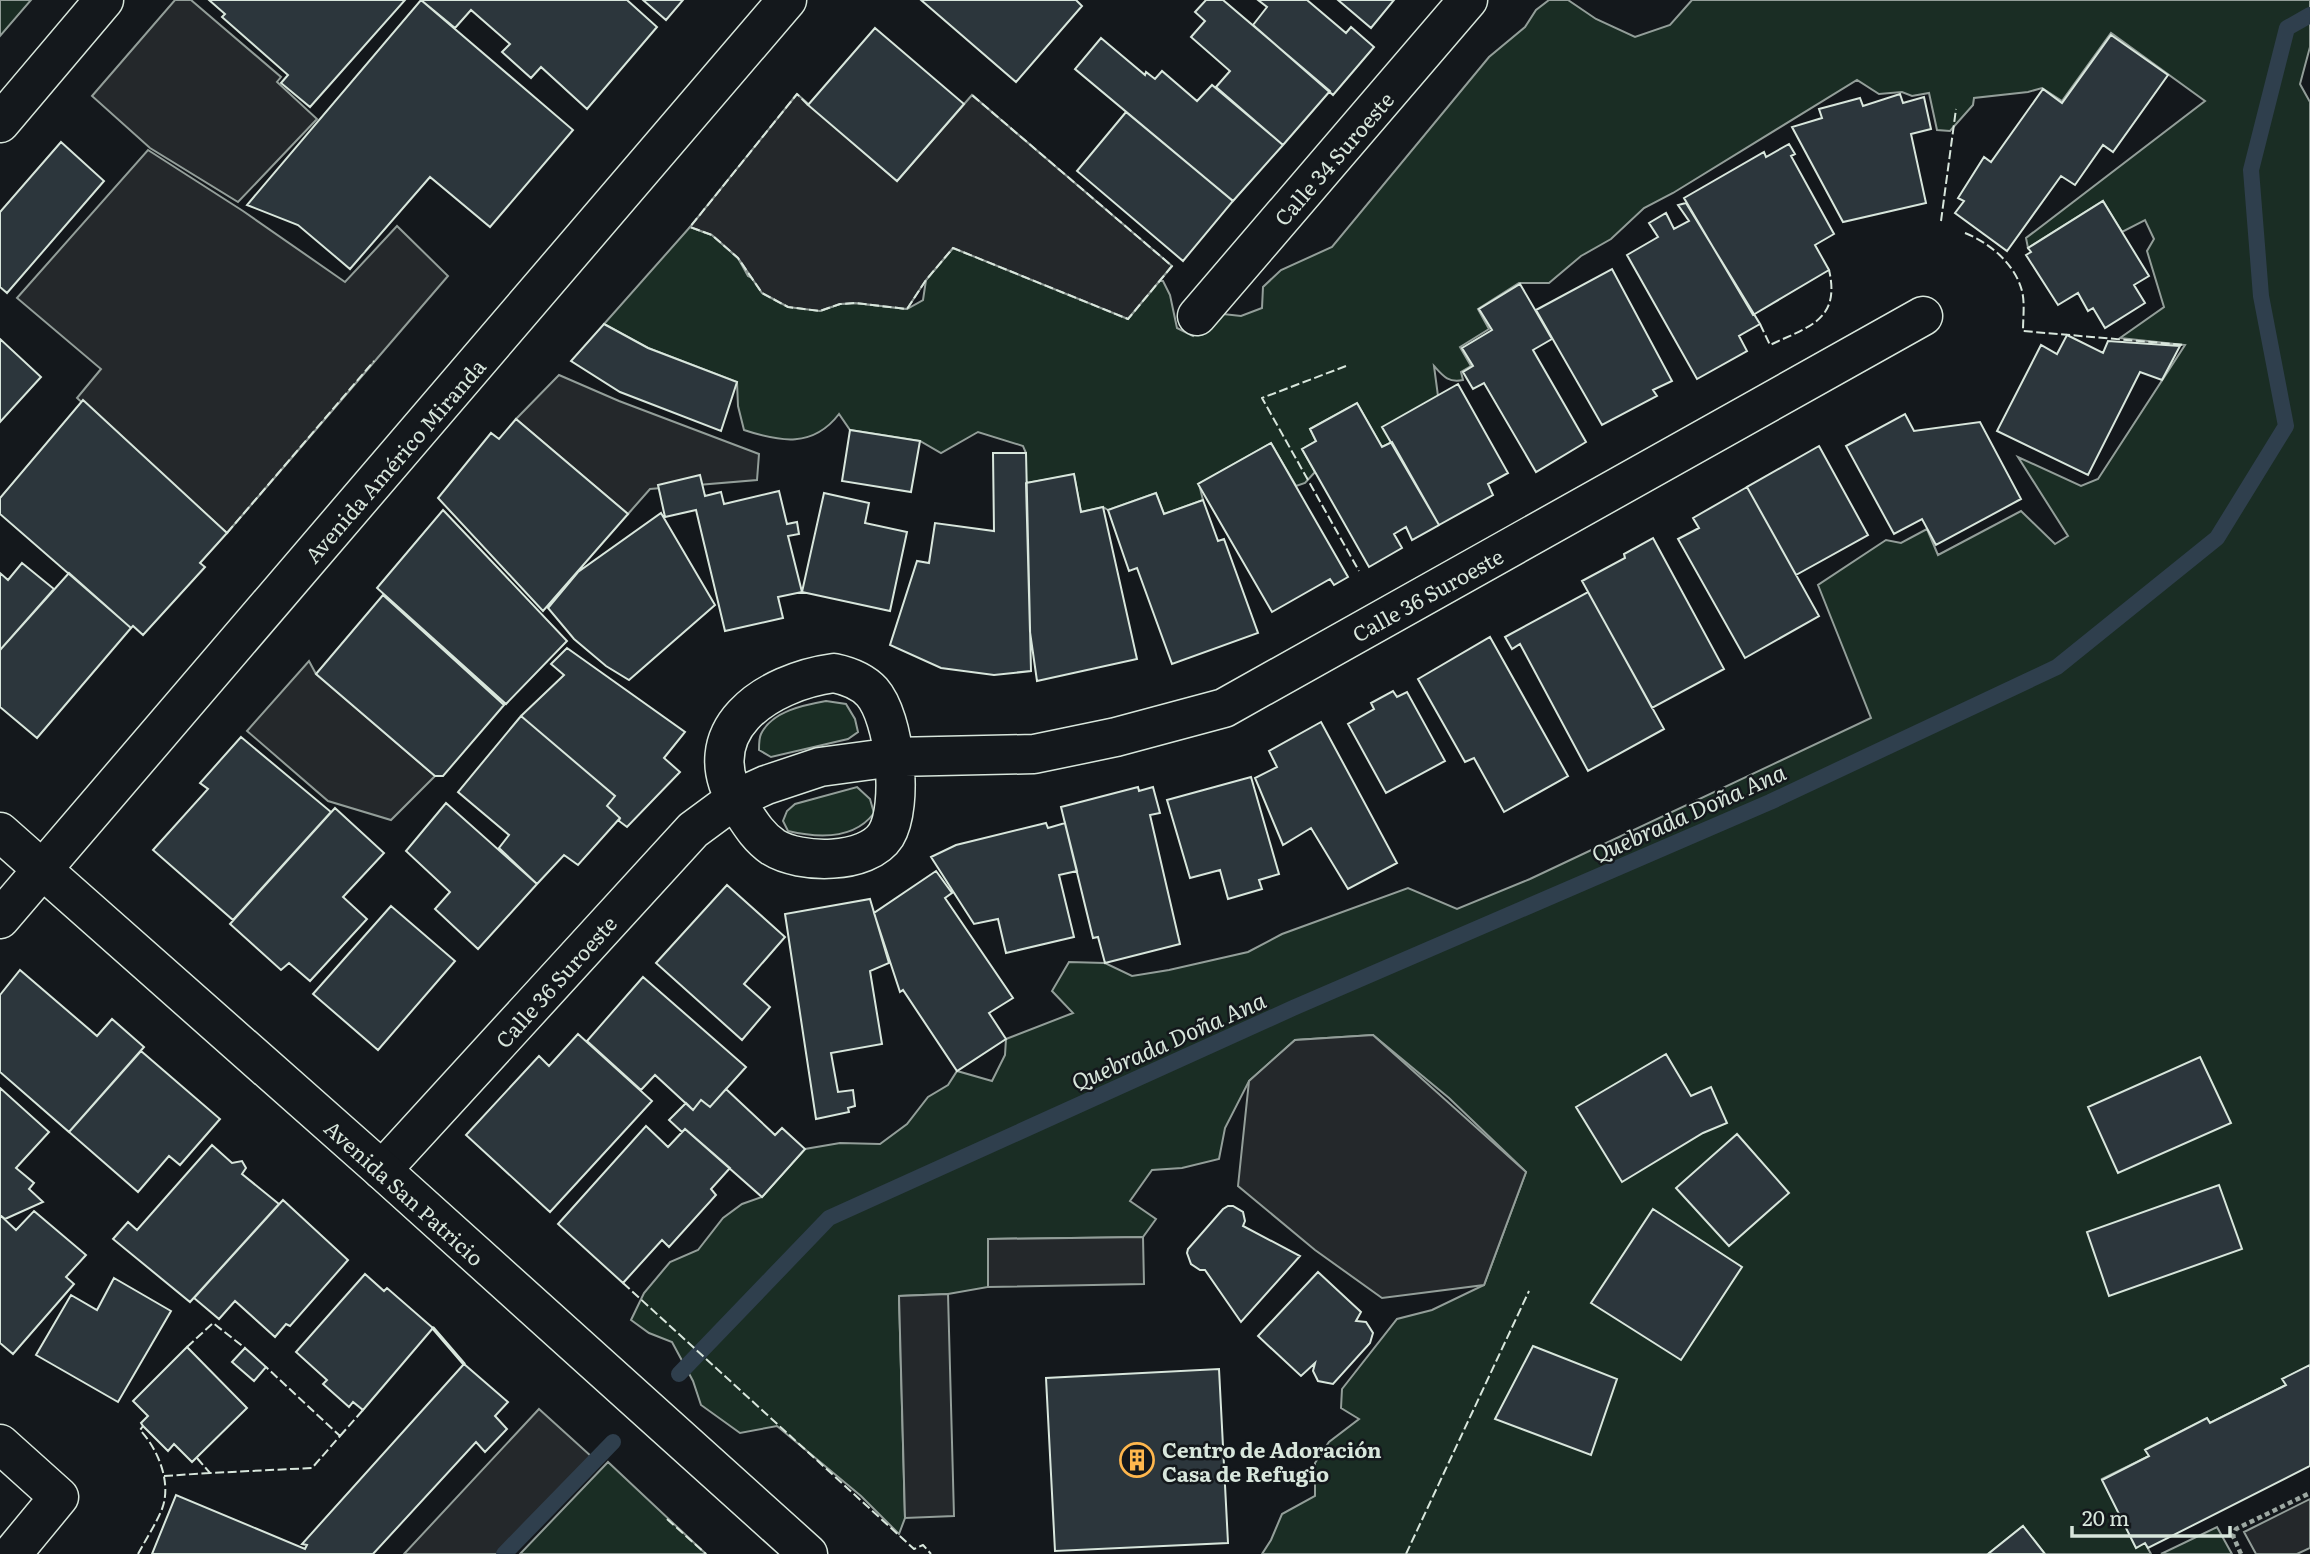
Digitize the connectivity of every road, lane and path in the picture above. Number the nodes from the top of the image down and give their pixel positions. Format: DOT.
graph roads {
  1 [pos="104,0"];
  2 [pos="787,0"];
  3 [pos="1468,0"];
  4 [pos="0,122"];
  5 [pos="1198,316"];
  6 [pos="1923,316"];
  7 [pos="894,757"];
  8 [pos="735,799"];
  9 [pos="0,832"];
  10 [pos="43,871"];
  11 [pos="0,919"];
  12 [pos="382,1170"];
  13 [pos="0,1444"];
  14 [pos="2310,1493"];
  15 [pos="12,1554"];
  16 [pos="808,1554"];
  17 [pos="2241,1554"];
  1 -- 4 [label="street"];
  2 -- 10 [label="street, Avenida Américo Miranda"];
  3 -- 5 [label="street, Calle 34 Suroeste"];
  6 -- 7 [label="street, Calle 36 Suroeste"];
  7 -- 8 [label="street, Calle 36 Suroeste"];
  7 -- 8 [label="street"];
  7 -- 8 [label="street"];
  8 -- 12 [label="street, Calle 36 Suroeste"];
  9 -- 10 [label="street, Avenida San Patricio"];
  10 -- 11 [label="street, Avenida Américo Miranda"];
  10 -- 12 [label="street, Avenida San Patricio"];
  12 -- 16 [label="street, Avenida San Patricio"];
  13 -- 15 [label="street"];
  14 -- 17 [label="path"];
}
